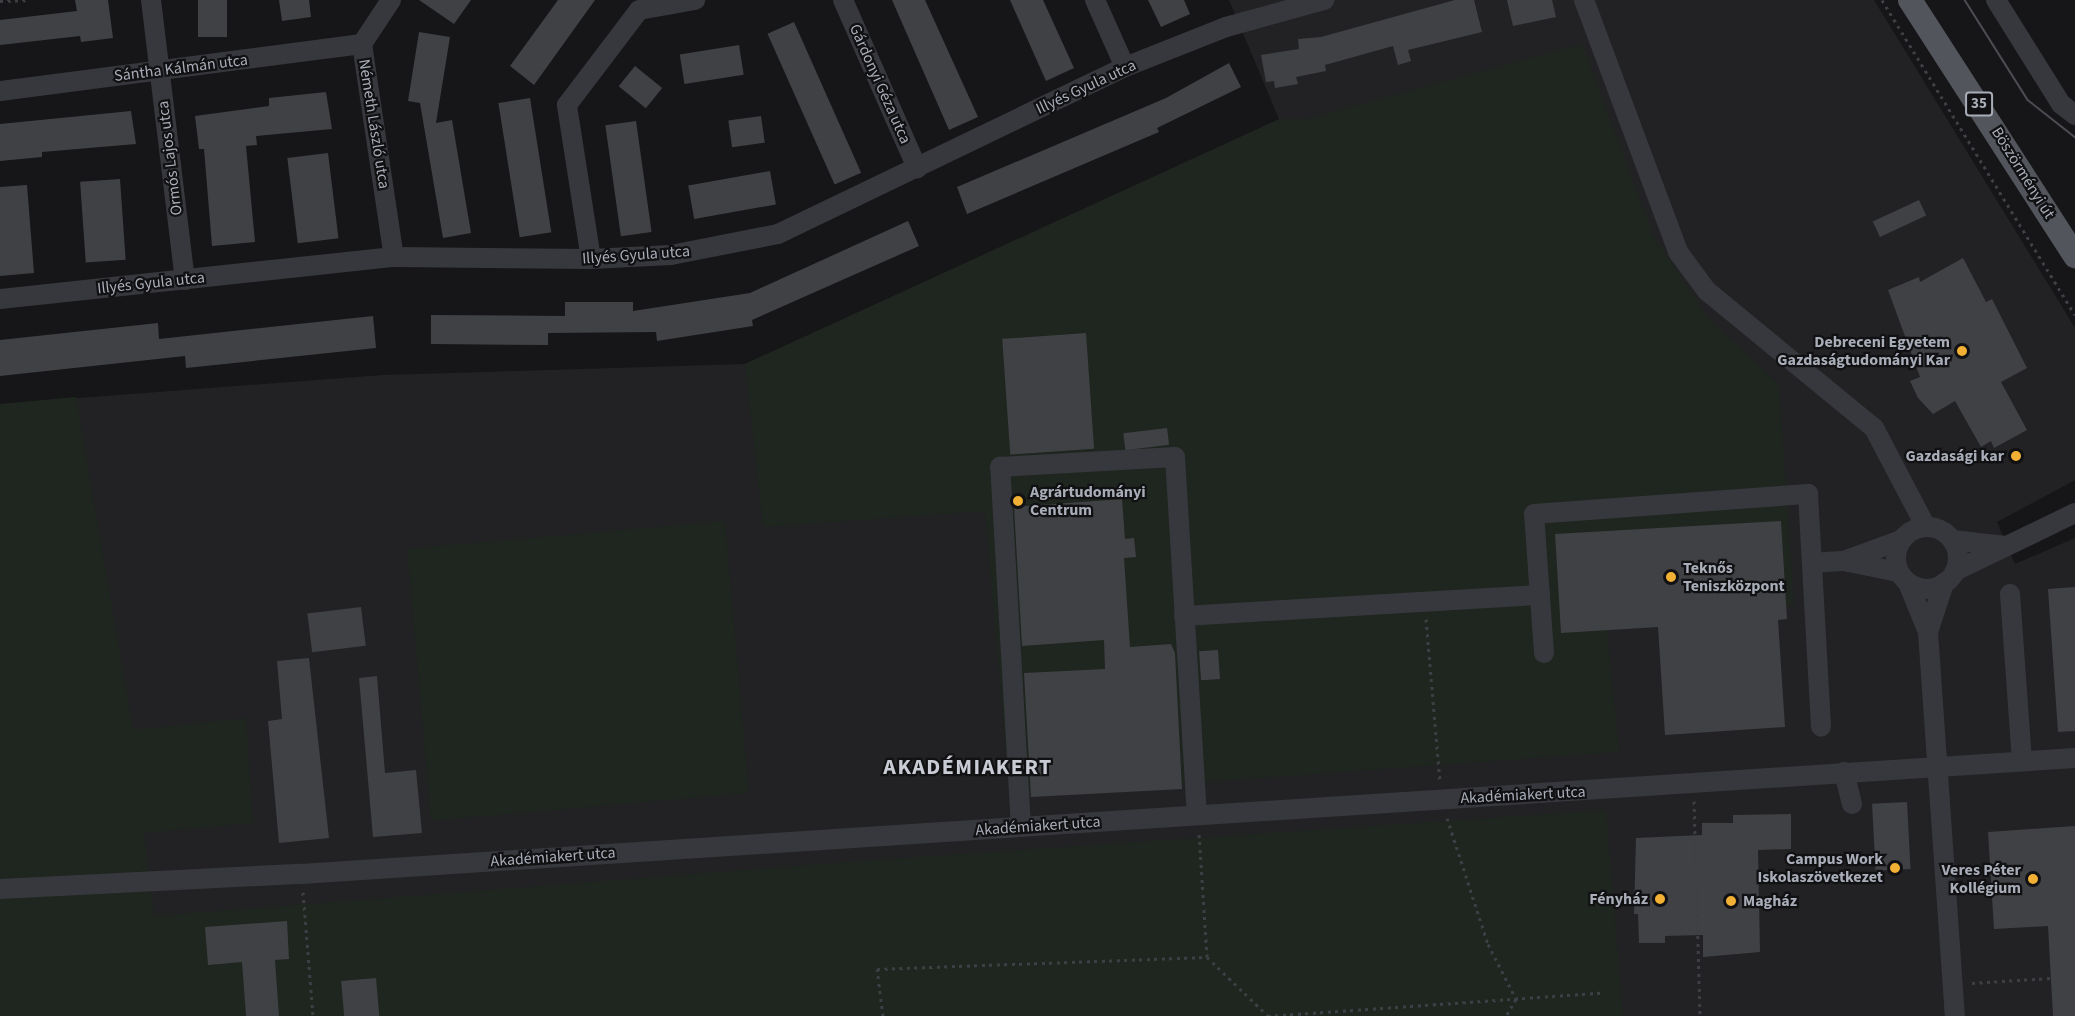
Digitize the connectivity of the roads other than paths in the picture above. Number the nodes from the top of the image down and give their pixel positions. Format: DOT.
graph roads {
  1 [pos="151,0"];
  2 [pos="391,0"];
  3 [pos="695,0"];
  4 [pos="843,0"];
  5 [pos="1095,0"];
  6 [pos="1324,0"];
  7 [pos="1584,0"];
  8 [pos="1910,0"];
  9 [pos="1996,0"];
  10 [pos="362,44"];
  11 [pos="1125,67"];
  12 [pos="160,71"];
  13 [pos="0,91"];
  14 [pos="2068,109"];
  15 [pos="917,168"];
  16 [pos="2075,256"];
  17 [pos="394,257"];
  18 [pos="591,259"];
  19 [pos="185,280"];
  20 [pos="0,299"];
  21 [pos="2075,513"];
  22 [pos="1912,534"];
  23 [pos="1952,540"];
  24 [pos="2006,546"];
  25 [pos="1844,561"];
  26 [pos="1812,562"];
  27 [pos="1950,577"];
  28 [pos="1903,578"];
  29 [pos="2010,594"];
  30 [pos="1540,596"];
  31 [pos="1184,616"];
  32 [pos="1928,632"];
  33 [pos="1544,653"];
  34 [pos="1821,728"];
  35 [pos="2075,758"];
  36 [pos="2022,761"];
  37 [pos="1940,767"];
  38 [pos="1844,772"];
  39 [pos="1852,804"];
  40 [pos="1197,814"];
  41 [pos="1021,827"];
  42 [pos="0,889"];
  43 [pos="1955,1016"];
  1 -- 12 [label="street, Ormós Lajos utca"];
  2 -- 10 [label="street, Németh László utca"];
  3 -- 18 [label="street"];
  4 -- 15 [label="street, Gárdonyi Géza utca"];
  5 -- 11 [label="street"];
  6 -- 11 [label="street, Illyés Gyula utca"];
  7 -- 22 [label="street"];
  8 -- 16 [label="main road, Böszörményi út / 35"];
  9 -- 14 [label="street"];
  10 -- 12 [label="street, Sántha Kálmán utca"];
  10 -- 17 [label="street, Németh László utca"];
  11 -- 15 [label="street, Illyés Gyula utca"];
  12 -- 13 [label="street, Sántha Kálmán utca"];
  12 -- 19 [label="street, Ormós Lajos utca"];
  15 -- 18 [label="street, Illyés Gyula utca"];
  17 -- 18 [label="street, Illyés Gyula utca"];
  17 -- 19 [label="street, Illyés Gyula utca"];
  19 -- 20 [label="street, Illyés Gyula utca"];
  21 -- 24 [label="street"];
  22 -- 23 [label="street"];
  22 -- 25 [label="street"];
  22 -- 28 [label="street"];
  23 -- 24 [label="street"];
  23 -- 27 [label="street"];
  24 -- 27 [label="street"];
  25 -- 26 [label="street"];
  25 -- 28 [label="street"];
  26 -- 30 [label="street"];
  26 -- 34 [label="street"];
  27 -- 28 [label="street"];
  27 -- 32 [label="street"];
  28 -- 32 [label="street"];
  29 -- 36 [label="street"];
  30 -- 31 [label="street"];
  30 -- 33 [label="street"];
  31 -- 40 [label="street"];
  31 -- 41 [label="street"];
  32 -- 37 [label="street"];
  35 -- 36 [label="street, Akadémiakert utca"];
  36 -- 37 [label="street, Akadémiakert utca"];
  37 -- 38 [label="street, Akadémiakert utca"];
  37 -- 43 [label="street"];
  38 -- 39 [label="street"];
  38 -- 40 [label="street, Akadémiakert utca"];
  40 -- 41 [label="street, Akadémiakert utca"];
  41 -- 42 [label="street, Akadémiakert utca"];
}
